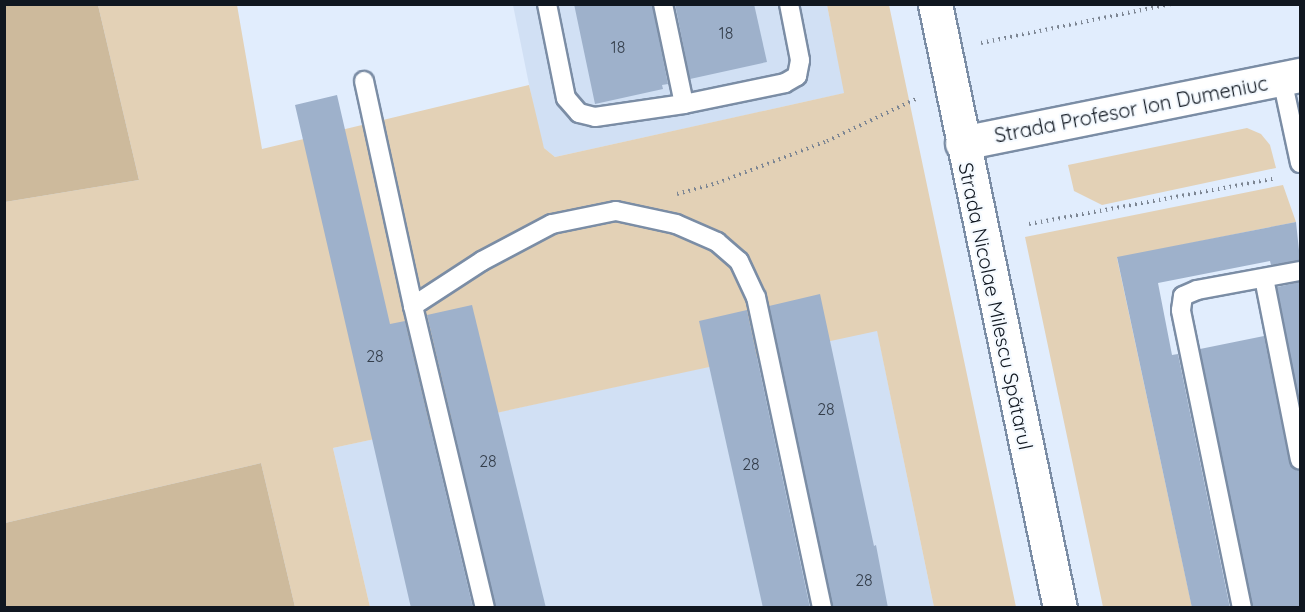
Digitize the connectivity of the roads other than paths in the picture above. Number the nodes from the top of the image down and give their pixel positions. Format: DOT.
graph roads {
  1 [pos="547,4"];
  2 [pos="663,4"];
  3 [pos="789,4"];
  4 [pos="934,4"];
  5 [pos="1291,77"];
  6 [pos="364,81"];
  7 [pos="684,104"];
  8 [pos="962,143"];
  9 [pos="1300,163"];
  10 [pos="1300,271"];
  11 [pos="1264,278"];
  12 [pos="413,306"];
  13 [pos="1300,459"];
  14 [pos="485,608"];
  15 [pos="822,608"];
  16 [pos="1060,608"];
  17 [pos="1242,608"];
  1 -- 7 [label="lane"];
  2 -- 7 [label="lane"];
  3 -- 7 [label="lane"];
  4 -- 8 [label="main road, Strada Nicolae Milescu Spătarul"];
  5 -- 8 [label="main road, Strada Profesor Ion Dumeniuc"];
  5 -- 9 [label="lane"];
  6 -- 12 [label="lane"];
  8 -- 16 [label="main road, Strada Nicolae Milescu Spătarul"];
  10 -- 11 [label="lane"];
  11 -- 13 [label="lane"];
  11 -- 17 [label="lane"];
  12 -- 14 [label="lane"];
  12 -- 15 [label="lane"];
}
